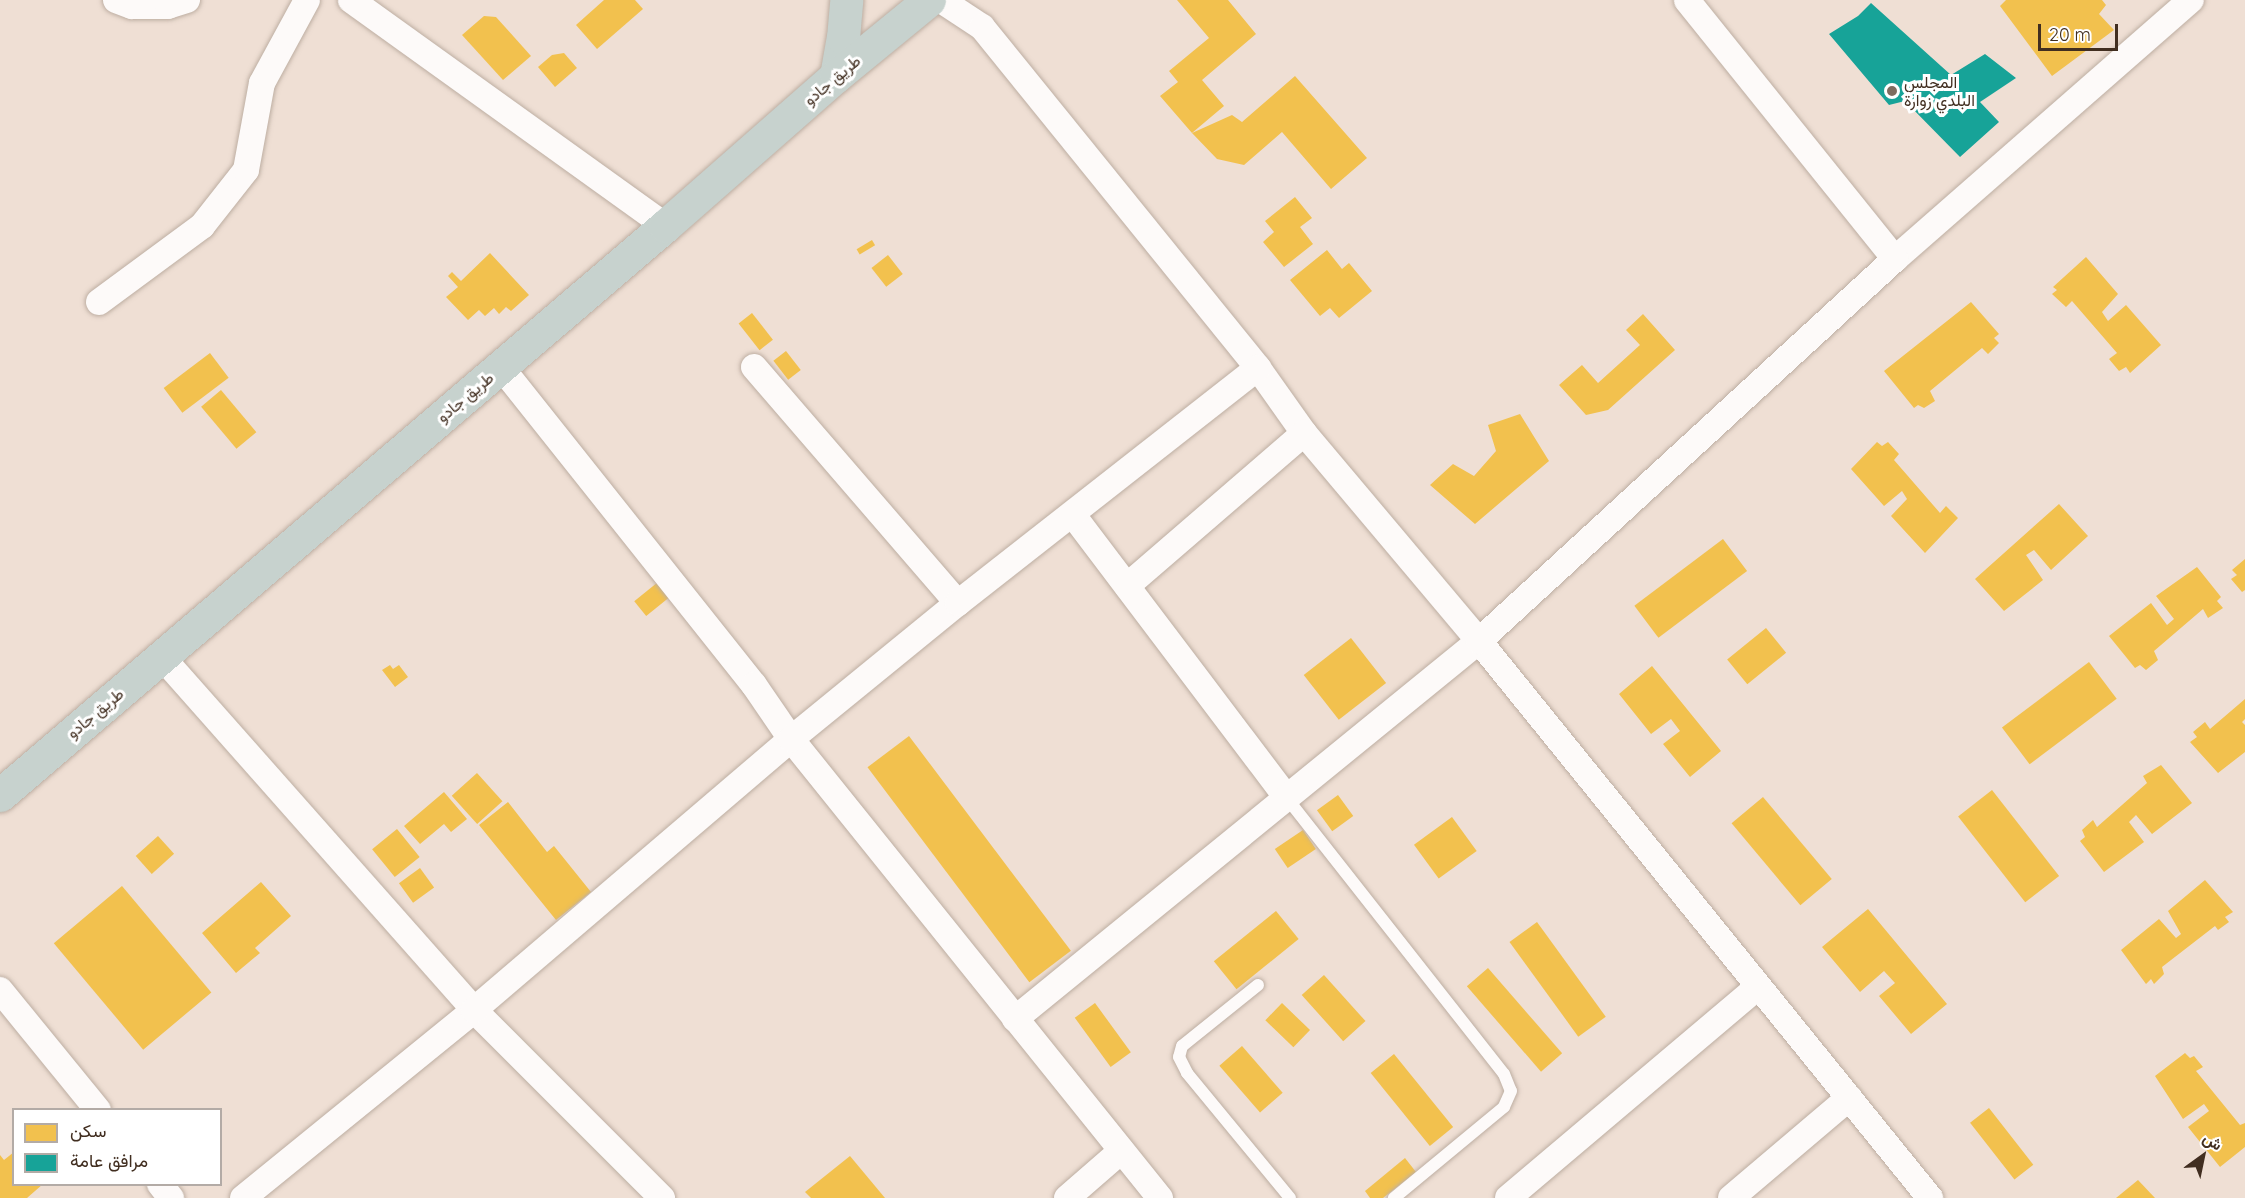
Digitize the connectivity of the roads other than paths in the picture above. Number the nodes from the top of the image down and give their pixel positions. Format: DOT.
graph roads {
  1 [pos="116,0"];
  2 [pos="188,0"];
  3 [pos="307,0"];
  4 [pos="351,0"];
  5 [pos="846,0"];
  6 [pos="929,0"];
  7 [pos="941,0"];
  8 [pos="976,0"];
  9 [pos="1687,0"];
  10 [pos="2191,0"];
  11 [pos="982,27"];
  12 [pos="836,75"];
  13 [pos="665,226"];
  14 [pos="1895,260"];
  15 [pos="99,302"];
  16 [pos="501,367"];
  17 [pos="754,367"];
  18 [pos="1258,368"];
  19 [pos="1304,433"];
  20 [pos="1073,515"];
  21 [pos="1127,586"];
  22 [pos="958,603"];
  23 [pos="1479,641"];
  24 [pos="162,657"];
  25 [pos="791,739"];
  26 [pos="0,795"];
  27 [pos="1286,797"];
  28 [pos="1258,985"];
  29 [pos="1758,987"];
  30 [pos="0,990"];
  31 [pos="474,1010"];
  32 [pos="1015,1019"];
  33 [pos="1849,1098"];
  34 [pos="96,1108"];
  35 [pos="1121,1151"];
  36 [pos="161,1186"];
  37 [pos="171,1198"];
  38 [pos="243,1198"];
  39 [pos="662,1198"];
  40 [pos="1067,1198"];
  41 [pos="1160,1198"];
  42 [pos="1290,1198"];
  43 [pos="1394,1198"];
  44 [pos="1508,1198"];
  45 [pos="1731,1198"];
  46 [pos="1930,1198"];
  1 -- 2 [label="street"];
  3 -- 15 [label="street"];
  4 -- 13 [label="street"];
  5 -- 12 [label="highway"];
  6 -- 12 [label="highway, طريق جادو"];
  7 -- 11 [label="street"];
  8 -- 11 [label="street"];
  9 -- 14 [label="street"];
  10 -- 14 [label="street"];
  11 -- 18 [label="street"];
  12 -- 13 [label="highway, طريق جادو"];
  13 -- 16 [label="highway, طريق جادو"];
  14 -- 23 [label="street"];
  16 -- 24 [label="highway, طريق جادو"];
  16 -- 25 [label="street"];
  17 -- 22 [label="street"];
  18 -- 19 [label="street"];
  18 -- 20 [label="street"];
  19 -- 21 [label="street"];
  19 -- 23 [label="street"];
  20 -- 21 [label="street"];
  20 -- 22 [label="street"];
  21 -- 27 [label="street"];
  22 -- 25 [label="street"];
  23 -- 27 [label="street"];
  23 -- 29 [label="street"];
  24 -- 26 [label="highway, طريق جادو"];
  24 -- 31 [label="street"];
  25 -- 31 [label="street"];
  25 -- 32 [label="street"];
  27 -- 32 [label="street"];
  27 -- 43 [label="lane"];
  28 -- 42 [label="lane"];
  29 -- 33 [label="street"];
  29 -- 44 [label="street"];
  30 -- 34 [label="street"];
  31 -- 38 [label="street"];
  31 -- 39 [label="street"];
  32 -- 35 [label="street"];
  33 -- 45 [label="street"];
  33 -- 46 [label="street"];
  35 -- 40 [label="street"];
  35 -- 41 [label="street"];
  36 -- 37 [label="street"];
}
